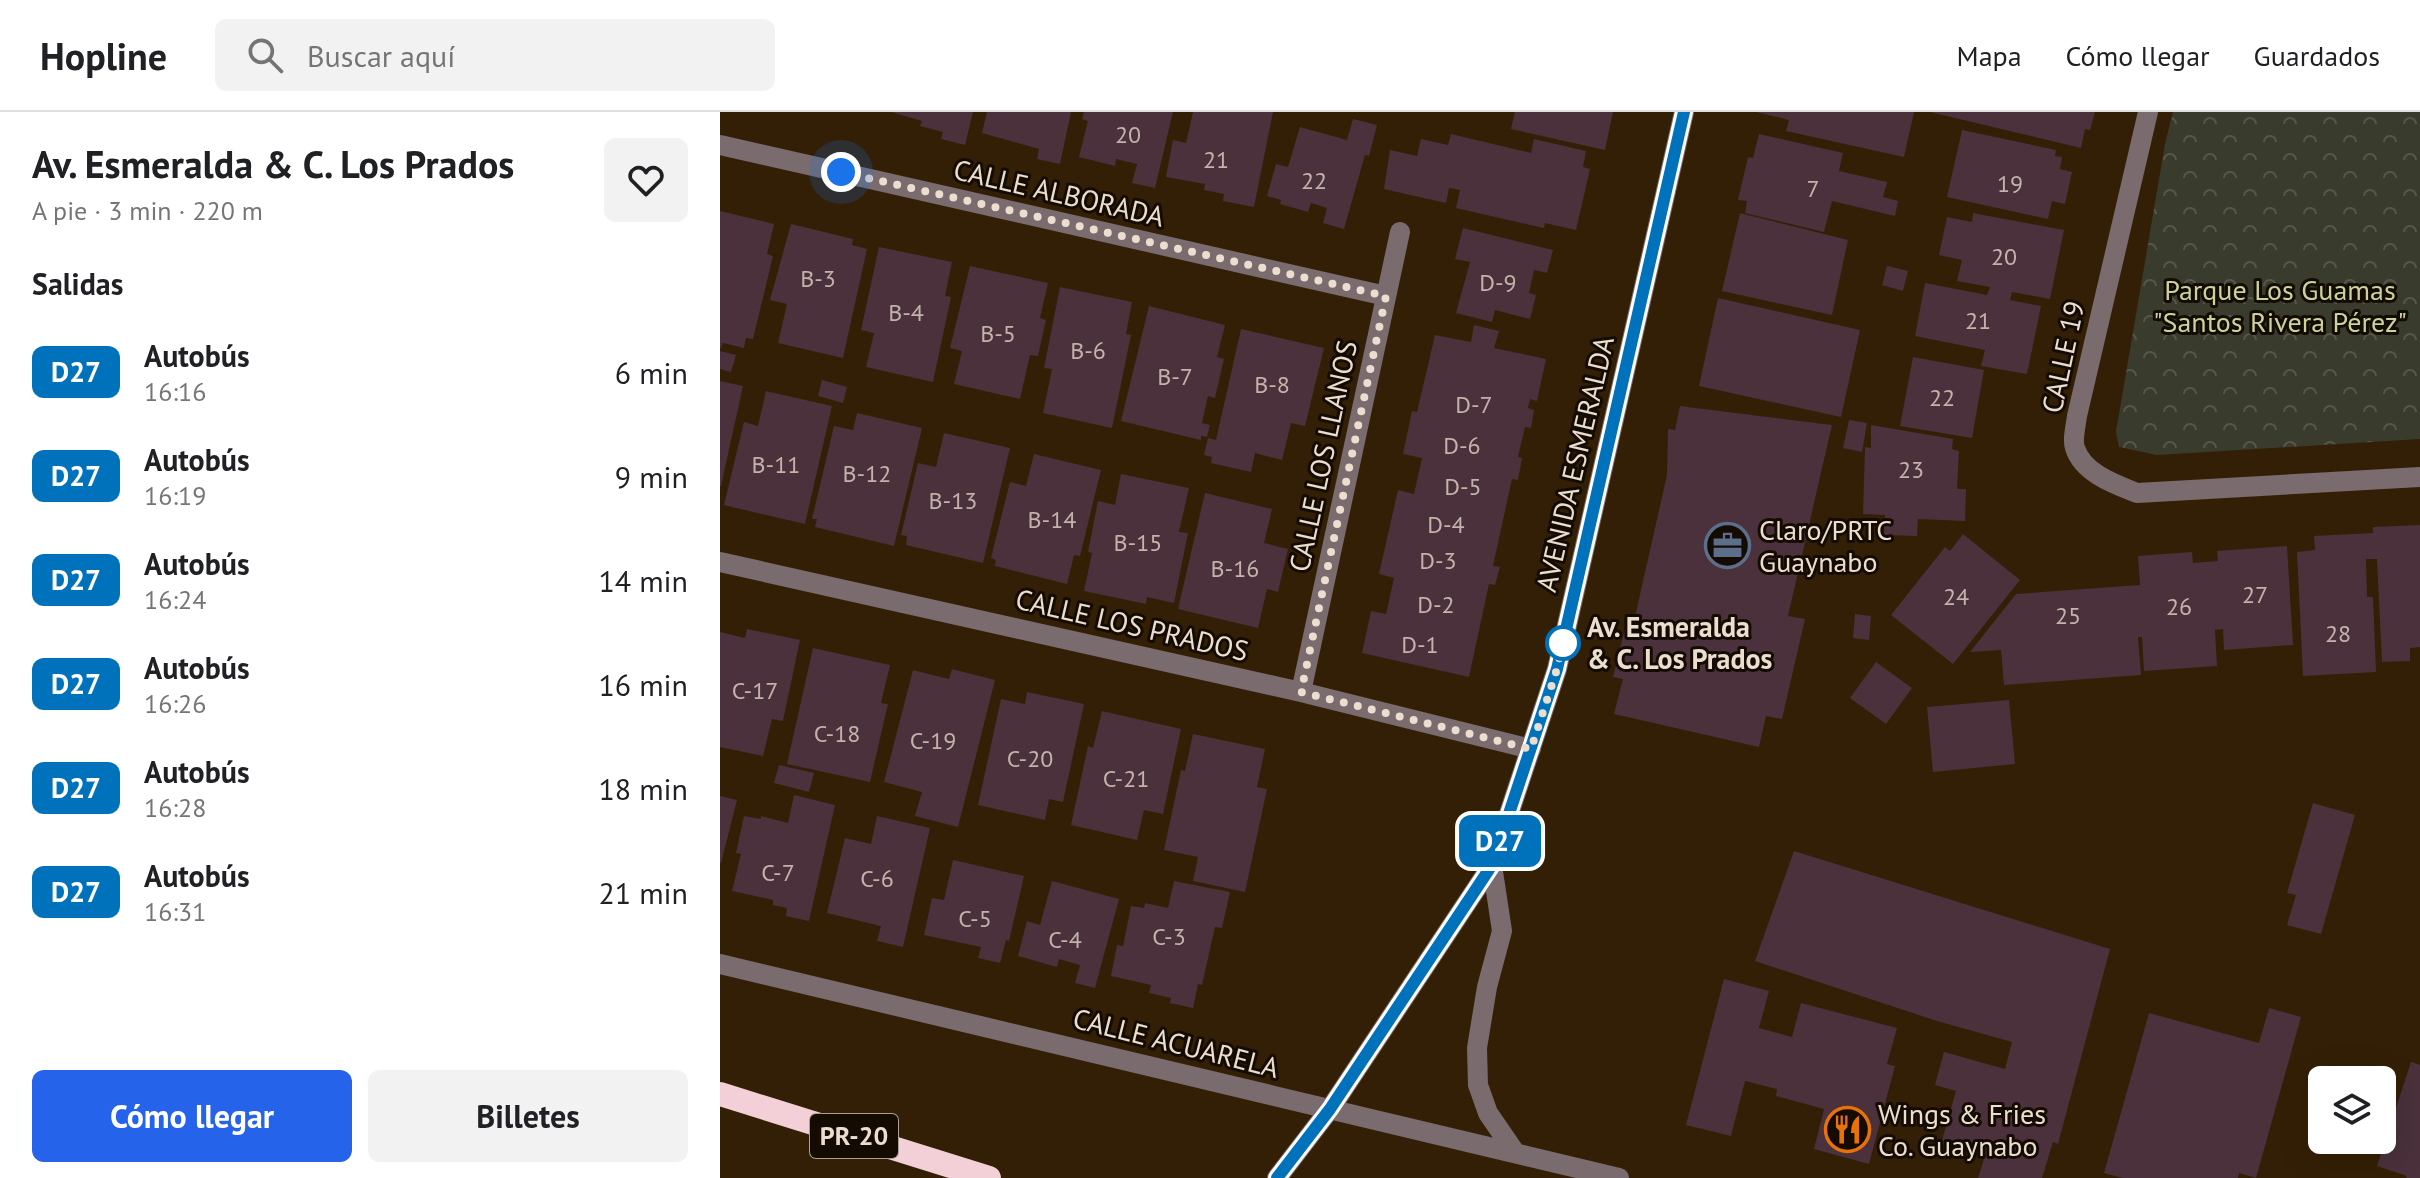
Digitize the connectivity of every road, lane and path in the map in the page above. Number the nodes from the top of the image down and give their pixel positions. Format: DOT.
graph roads {
  1 [pos="1684,112"];
  2 [pos="2148,112"];
  3 [pos="720,145"];
  4 [pos="1400,232"];
  5 [pos="1386,296"];
  6 [pos="2420,477"];
  7 [pos="720,562"];
  8 [pos="1301,692"];
  9 [pos="1531,749"];
  10 [pos="1492,865"];
  11 [pos="720,964"];
  12 [pos="720,1094"];
  13 [pos="1330,1109"];
  14 [pos="1514,1151"];
  15 [pos="989,1178"];
  16 [pos="1277,1178"];
  17 [pos="1619,1178"];
  1 -- 9 [label="street, AVENIDA ESMERALDA"];
  2 -- 6 [label="street, CALLE 19"];
  3 -- 5 [label="street, CALLE ALBORADA"];
  4 -- 5 [label="street, CALLE LOS LLANOS"];
  5 -- 8 [label="street, CALLE LOS LLANOS"];
  7 -- 8 [label="street, CALLE LOS PRADOS"];
  8 -- 9 [label="street, CALLE LOS PRADOS"];
  9 -- 10 [label="street, AVENIDA ESMERALDA"];
  10 -- 13 [label="street, AVENIDA ESMERALDA"];
  10 -- 14 [label="street"];
  11 -- 13 [label="street, CALLE ACUARELA"];
  12 -- 15 [label="highway, PR-20"];
  13 -- 14 [label="street, CALLE ACUARELA"];
  13 -- 16 [label="street, AVENIDA ESMERALDA"];
  14 -- 17 [label="street, CALLE ACUARELA"];
}
